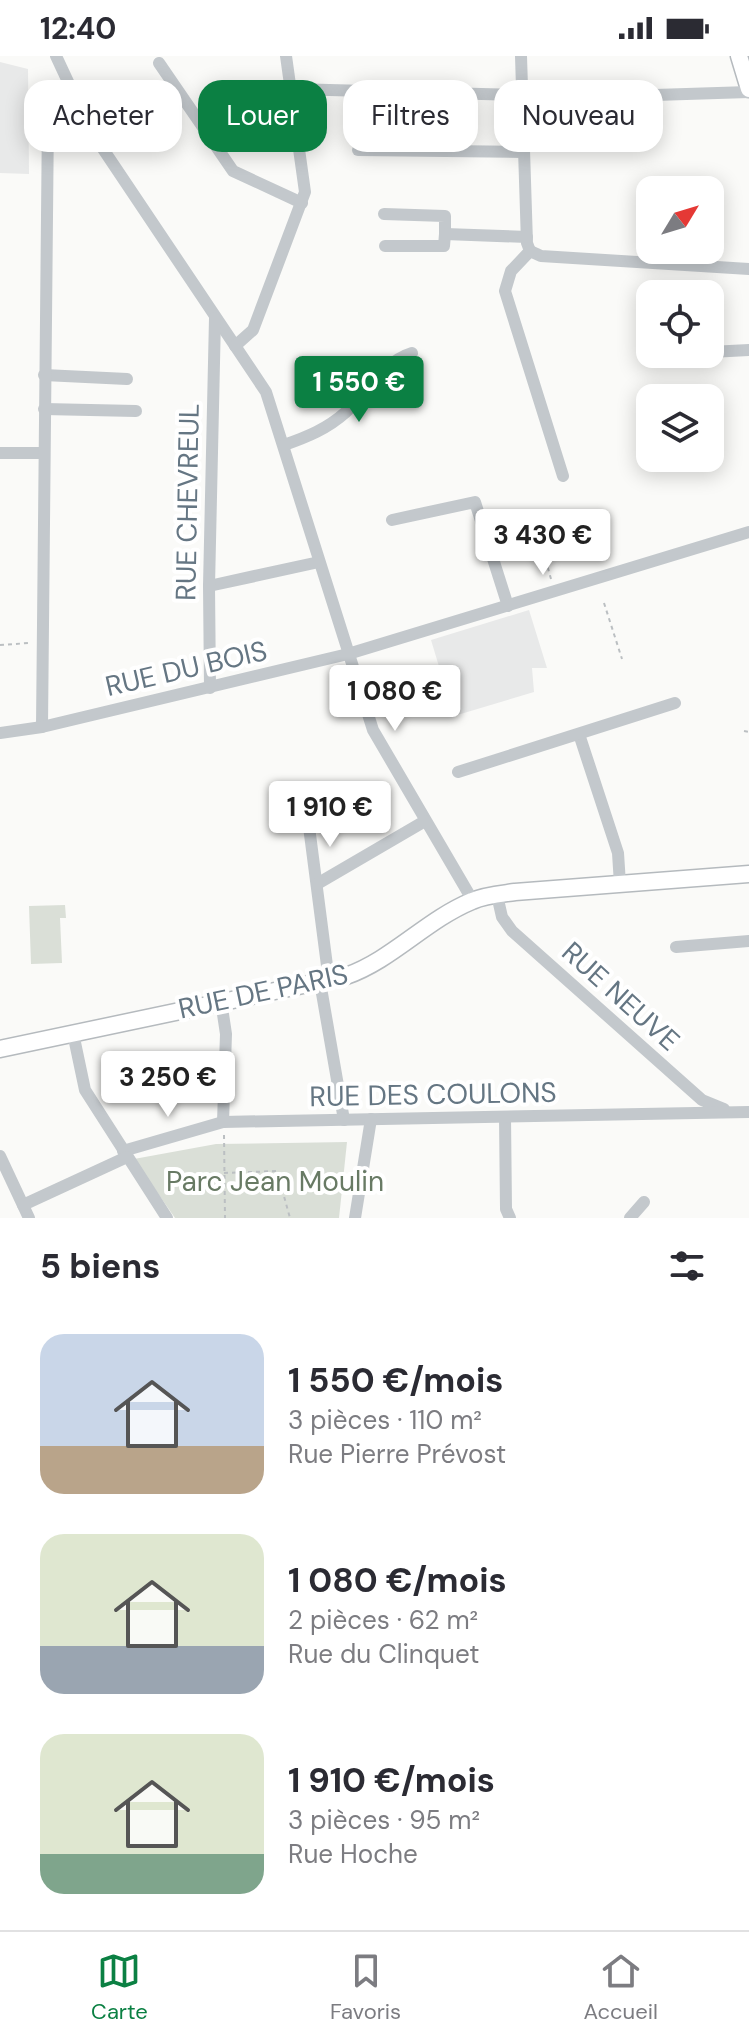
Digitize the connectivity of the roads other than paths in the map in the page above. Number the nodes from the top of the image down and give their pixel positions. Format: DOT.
graph roads {
  1 [pos="56,56"];
  2 [pos="286,56"];
  3 [pos="521,56"];
  4 [pos="739,56"];
  5 [pos="159,63"];
  6 [pos="67,80"];
  7 [pos="290,80"];
  8 [pos="522,80"];
  9 [pos="327,90"];
  10 [pos="749,91"];
  11 [pos="494,94"];
  12 [pos="663,95"];
  13 [pos="47,152"];
  14 [pos="105,152"];
  15 [pos="300,152"];
  16 [pos="524,152"];
  17 [pos="302,203"];
  18 [pos="384,214"];
  19 [pos="445,234"];
  20 [pos="528,244"];
  21 [pos="385,246"];
  22 [pos="749,269"];
  23 [pos="215,318"];
  24 [pos="235,346"];
  25 [pos="749,350"];
  26 [pos="724,351"];
  27 [pos="412,353"];
  28 [pos="44,375"];
  29 [pos="127,379"];
  30 [pos="44,409"];
  31 [pos="136,411"];
  32 [pos="284,445"];
  33 [pos="0,453"];
  34 [pos="44,453"];
  35 [pos="563,476"];
  36 [pos="392,520"];
  37 [pos="749,532"];
  38 [pos="319,562"];
  39 [pos="209,586"];
  40 [pos="508,606"];
  41 [pos="348,654"];
  42 [pos="210,688"];
  43 [pos="675,703"];
  44 [pos="42,727"];
  45 [pos="0,733"];
  46 [pos="579,734"];
  47 [pos="458,772"];
  48 [pos="308,819"];
  49 [pos="425,821"];
  50 [pos="749,874"];
  51 [pos="317,884"];
  52 [pos="620,884"];
  53 [pos="497,895"];
  54 [pos="473,901"];
  55 [pos="749,941"];
  56 [pos="676,947"];
  57 [pos="325,982"];
  58 [pos="221,1001"];
  59 [pos="73,1033"];
  60 [pos="0,1049"];
  61 [pos="735,1112"];
  62 [pos="749,1112"];
  63 [pos="505,1117"];
  64 [pos="367,1119"];
  65 [pos="344,1120"];
  66 [pos="223,1122"];
  67 [pos="125,1154"];
  68 [pos="0,1156"];
  69 [pos="644,1202"];
  70 [pos="23,1205"];
  71 [pos="29,1218"];
  72 [pos="167,1218"];
  73 [pos="355,1218"];
  74 [pos="510,1218"];
  75 [pos="630,1218"];
  1 -- 6 [label="street"];
  2 -- 7 [label="street"];
  3 -- 8 [label="street"];
  4 -- 10 [label="main road"];
  5 -- 17 [label="street"];
  9 -- 11 [label="street"];
  10 -- 12 [label="street"];
  13 -- 28 [label="street"];
  14 -- 23 [label="street"];
  15 -- 17 [label="street"];
  16 -- 20 [label="street"];
  17 -- 24 [label="street"];
  18 -- 19 [label="street"];
  19 -- 20 [label="street"];
  19 -- 21 [label="street"];
  20 -- 22 [label="street"];
  20 -- 35 [label="street"];
  23 -- 24 [label="street"];
  23 -- 39 [label="street, RUE CHEVREUL"];
  24 -- 32 [label="street"];
  25 -- 26 [label="street"];
  27 -- 32 [label="street"];
  28 -- 29 [label="street"];
  28 -- 30 [label="street"];
  30 -- 31 [label="street"];
  30 -- 34 [label="street"];
  32 -- 38 [label="street"];
  33 -- 34 [label="street"];
  34 -- 44 [label="street"];
  36 -- 40 [label="street"];
  37 -- 40 [label="street, RUE DU BOIS"];
  38 -- 39 [label="street"];
  38 -- 41 [label="street"];
  39 -- 42 [label="street, RUE CHEVREUL"];
  40 -- 41 [label="street, RUE DU BOIS"];
  41 -- 42 [label="street, RUE DU BOIS"];
  41 -- 49 [label="street"];
  42 -- 44 [label="street, RUE DU BOIS"];
  43 -- 46 [label="street"];
  44 -- 45 [label="street, RUE DU BOIS"];
  46 -- 47 [label="street"];
  46 -- 52 [label="street"];
  48 -- 51 [label="street"];
  49 -- 51 [label="street"];
  49 -- 54 [label="street"];
  50 -- 52 [label="main road, RUE DE PARIS"];
  51 -- 57 [label="street"];
  52 -- 53 [label="main road, RUE DE PARIS"];
  53 -- 54 [label="main road, RUE DE PARIS"];
  53 -- 61 [label="street, RUE NEUVE"];
  54 -- 57 [label="main road, RUE DE PARIS"];
  55 -- 56 [label="street"];
  57 -- 58 [label="main road, RUE DE PARIS"];
  57 -- 65 [label="street"];
  58 -- 59 [label="main road, RUE DE PARIS"];
  58 -- 66 [label="street"];
  59 -- 60 [label="main road, RUE DE PARIS"];
  59 -- 67 [label="street"];
  61 -- 62 [label="street, RUE DES COULONS"];
  61 -- 63 [label="street, RUE DES COULONS"];
  63 -- 64 [label="street, RUE DES COULONS"];
  63 -- 74 [label="street"];
  64 -- 65 [label="street, RUE DES COULONS"];
  64 -- 73 [label="street"];
  65 -- 66 [label="street, RUE DES COULONS"];
  66 -- 67 [label="street, RUE DES COULONS"];
  67 -- 70 [label="street, RUE DES COULONS"];
  67 -- 72 [label="street"];
  68 -- 70 [label="street"];
  69 -- 75 [label="street"];
  70 -- 71 [label="street"];
}
